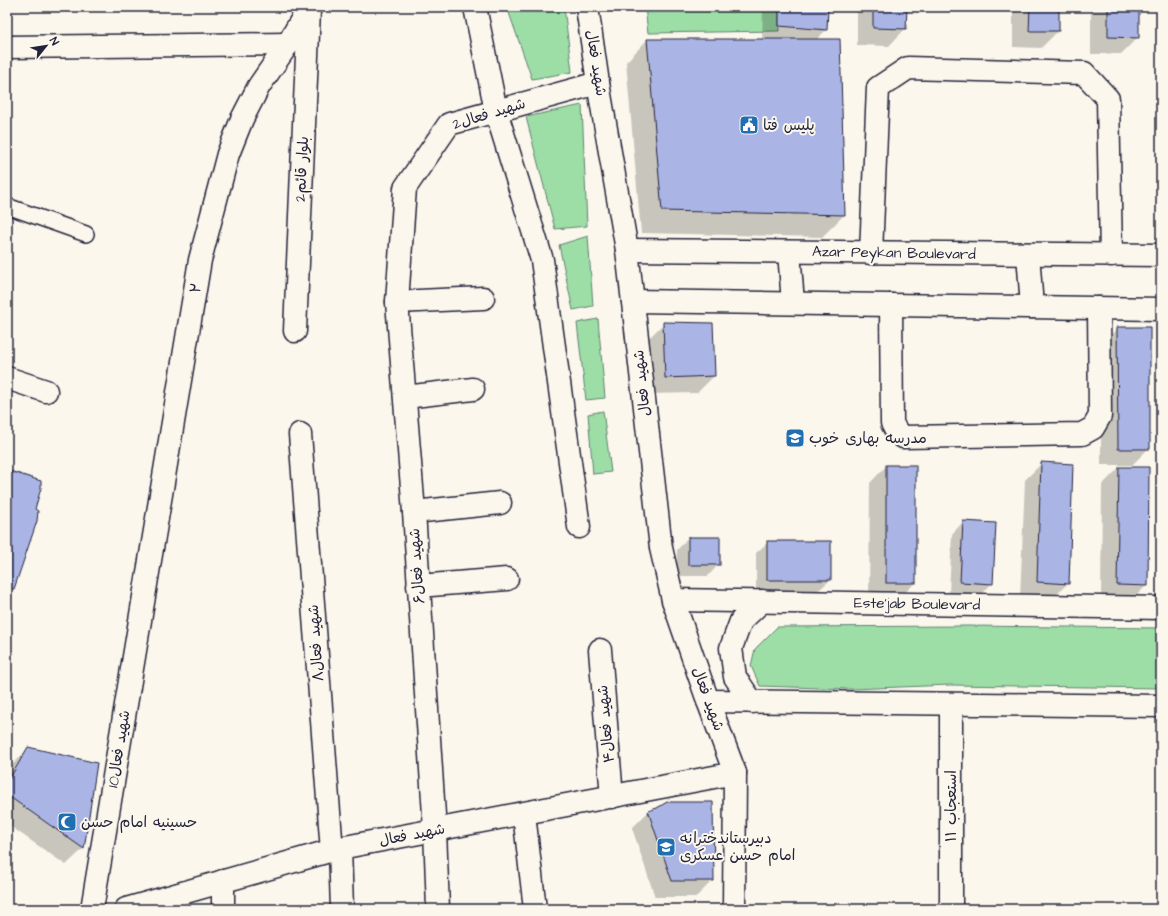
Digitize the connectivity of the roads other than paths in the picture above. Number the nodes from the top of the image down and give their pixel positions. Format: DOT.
graph roads {
  1 [pos="309,7"];
  2 [pos="475,7"];
  3 [pos="587,7"];
  4 [pos="600,7"];
  5 [pos="288,44"];
  6 [pos="7,47"];
  7 [pos="593,48"];
  8 [pos="598,83"];
  9 [pos="496,111"];
  10 [pos="7,206"];
  11 [pos="86,234"];
  12 [pos="627,250"];
  13 [pos="789,252"];
  14 [pos="871,253"];
  15 [pos="1028,254"];
  16 [pos="1111,255"];
  17 [pos="1161,256"];
  18 [pos="483,298"];
  19 [pos="633,301"];
  20 [pos="397,302"];
  21 [pos="793,304"];
  22 [pos="892,305"];
  23 [pos="1032,307"];
  24 [pos="1099,308"];
  25 [pos="1161,309"];
  26 [pos="295,331"];
  27 [pos="7,378"];
  28 [pos="472,389"];
  29 [pos="46,391"];
  30 [pos="405,397"];
  31 [pos="300,434"];
  32 [pos="500,503"];
  33 [pos="414,512"];
  34 [pos="579,527"];
  35 [pos="507,579"];
  36 [pos="418,586"];
  37 [pos="146,589"];
  38 [pos="673,600"];
  39 [pos="762,601"];
  40 [pos="1161,608"];
  41 [pos="600,650"];
  42 [pos="708,701"];
  43 [pos="752,702"];
  44 [pos="951,704"];
  45 [pos="1161,706"];
  46 [pos="735,773"];
  47 [pos="612,797"];
  48 [pos="524,814"];
  49 [pos="435,830"];
  50 [pos="336,850"];
  51 [pos="223,881"];
  52 [pos="92,909"];
  53 [pos="126,909"];
  54 [pos="223,909"];
  55 [pos="342,909"];
  56 [pos="438,909"];
  57 [pos="535,909"];
  58 [pos="734,909"];
  59 [pos="951,909"];
  1 -- 5 [label="street, ۲"];
  1 -- 26 [label="street, 2بلوار قائم"];
  2 -- 9 [label="street"];
  3 -- 7 [label="street, شهید فعال"];
  4 -- 7 [label="street"];
  5 -- 6 [label="street"];
  5 -- 37 [label="street, ۲"];
  7 -- 8 [label="street, شهید فعال"];
  8 -- 9 [label="street, شهید فعال2"];
  8 -- 12 [label="street, شهید فعال"];
  9 -- 20 [label="street, شهید فعال2"];
  9 -- 34 [label="street"];
  10 -- 11 [label="lane"];
  12 -- 13 [label="street, Azar Peykan Boulevard"];
  12 -- 19 [label="street, شهید فعال"];
  13 -- 14 [label="street, Azar Peykan Boulevard"];
  13 -- 21 [label="street"];
  14 -- 15 [label="street, Azar Peykan Boulevard"];
  14 -- 16 [label="street"];
  15 -- 16 [label="street, Azar Peykan Boulevard"];
  15 -- 23 [label="street"];
  16 -- 17 [label="street, Azar Peykan Boulevard"];
  18 -- 20 [label="street"];
  19 -- 21 [label="street"];
  19 -- 38 [label="street, شهید فعال"];
  20 -- 30 [label="street, شهید فعال۶"];
  21 -- 22 [label="street"];
  22 -- 23 [label="street"];
  22 -- 24 [label="street"];
  23 -- 24 [label="street"];
  24 -- 25 [label="street"];
  27 -- 29 [label="street"];
  28 -- 30 [label="street"];
  30 -- 33 [label="street, شهید فعال۶"];
  31 -- 50 [label="street, شهید فعال۸"];
  32 -- 33 [label="street"];
  33 -- 36 [label="street, شهید فعال۶"];
  35 -- 36 [label="street"];
  36 -- 49 [label="street, شهید فعال۶"];
  37 -- 52 [label="street, 10شهید فعال"];
  38 -- 39 [label="street, Este'jab Boulevard"];
  38 -- 42 [label="street, شهید فعال"];
  39 -- 40 [label="street, Este'jab Boulevard"];
  39 -- 43 [label="street"];
  41 -- 47 [label="street, شهید فعال۴"];
  42 -- 43 [label="street"];
  42 -- 46 [label="street, شهید فعال"];
  43 -- 44 [label="street"];
  44 -- 45 [label="street"];
  44 -- 59 [label="street, استعجاب ۱۱"];
  46 -- 47 [label="street, شهید فعال"];
  46 -- 58 [label="street"];
  47 -- 48 [label="street, شهید فعال"];
  48 -- 49 [label="street, شهید فعال"];
  48 -- 57 [label="street"];
  49 -- 50 [label="street, شهید فعال"];
  49 -- 56 [label="street, شهید فعال۶"];
  50 -- 51 [label="street, شهید فعال"];
  50 -- 55 [label="street, شهید فعال۸"];
  51 -- 53 [label="street, شهید فعال"];
  51 -- 54 [label="street"];
}
